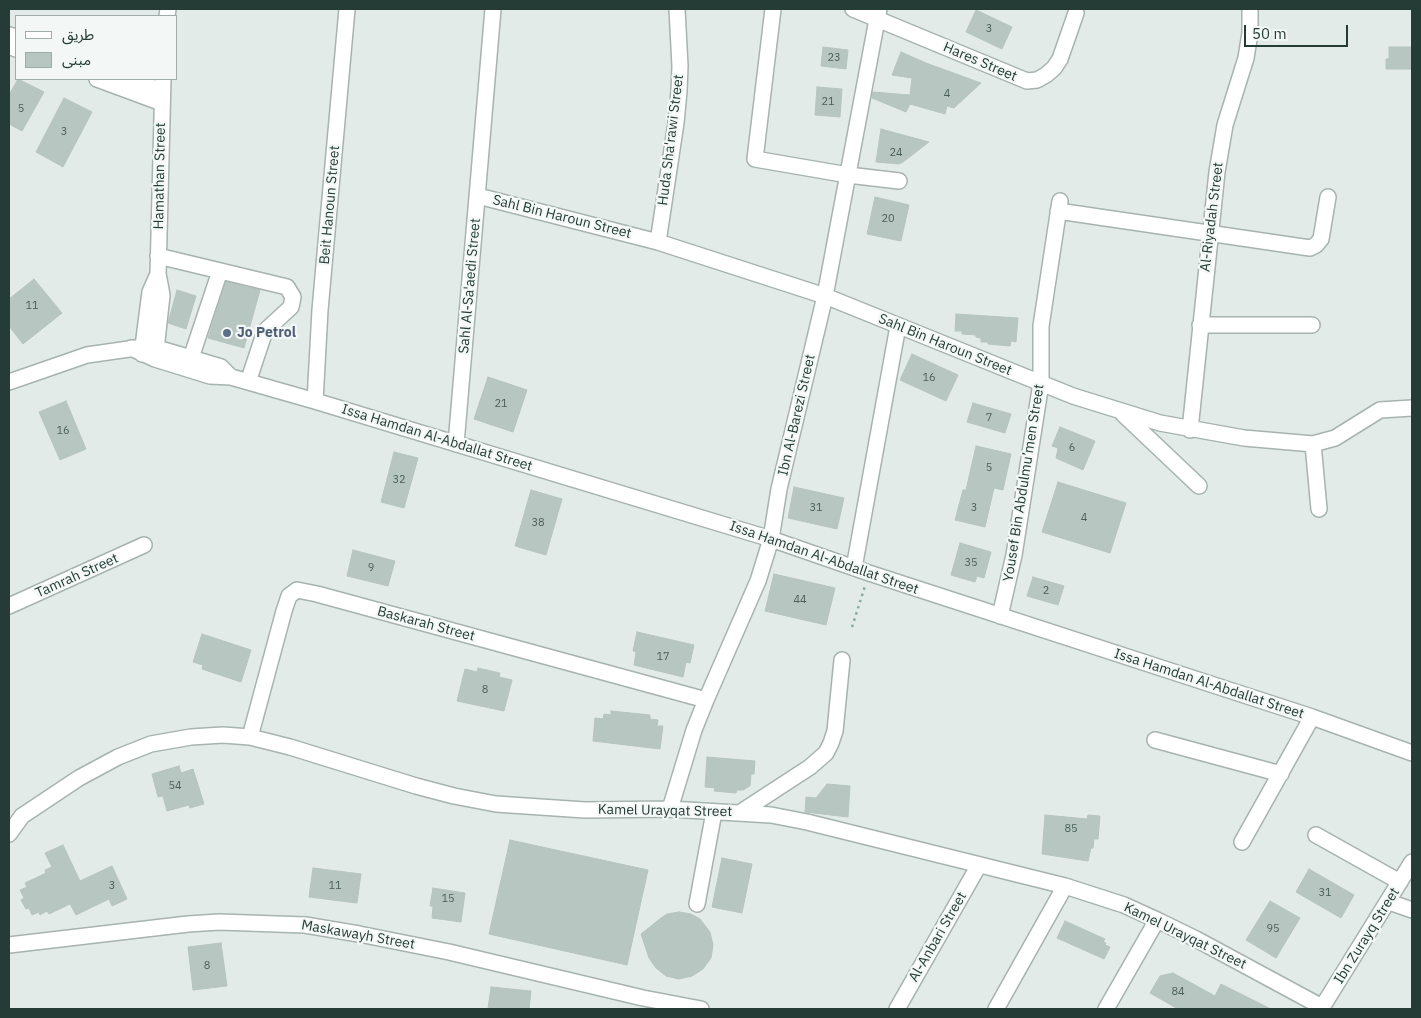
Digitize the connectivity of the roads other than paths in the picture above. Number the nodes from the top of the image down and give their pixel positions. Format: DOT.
graph roads {
  1 [pos="347,9"];
  2 [pos="493,9"];
  3 [pos="676,9"];
  4 [pos="773,9"];
  5 [pos="853,9"];
  6 [pos="1250,9"];
  7 [pos="1076,12"];
  8 [pos="878,14"];
  9 [pos="102,80"];
  10 [pos="132,80"];
  11 [pos="162,91"];
  12 [pos="848,176"];
  13 [pos="899,181"];
  14 [pos="478,196"];
  15 [pos="1328,197"];
  16 [pos="1209,232"];
  17 [pos="658,242"];
  18 [pos="158,256"];
  19 [pos="220,271"];
  20 [pos="825,296"];
  21 [pos="1200,325"];
  22 [pos="1312,325"];
  23 [pos="898,326"];
  24 [pos="146,352"];
  25 [pos="191,358"];
  26 [pos="232,377"];
  27 [pos="9,382"];
  28 [pos="248,382"];
  29 [pos="1041,383"];
  30 [pos="315,401"];
  31 [pos="1412,408"];
  32 [pos="1118,410"];
  33 [pos="1190,430"];
  34 [pos="456,444"];
  35 [pos="1313,444"];
  36 [pos="1199,486"];
  37 [pos="1319,509"];
  38 [pos="771,539"];
  39 [pos="144,545"];
  40 [pos="854,568"];
  41 [pos="9,606"];
  42 [pos="1000,616"];
  43 [pos="842,660"];
  44 [pos="706,700"];
  45 [pos="1312,718"];
  46 [pos="250,737"];
  47 [pos="1155,740"];
  48 [pos="1412,753"];
  49 [pos="1280,774"];
  50 [pos="670,809"];
  51 [pos="714,812"];
  52 [pos="741,812"];
  53 [pos="15,816"];
  54 [pos="9,834"];
  55 [pos="1316,835"];
  56 [pos="1242,842"];
  57 [pos="1412,862"];
  58 [pos="980,865"];
  59 [pos="1400,882"];
  60 [pos="1065,886"];
  61 [pos="1389,902"];
  62 [pos="697,904"];
  63 [pos="1412,910"];
  64 [pos="1157,920"];
  65 [pos="9,945"];
  66 [pos="1322,1008"];
  67 [pos="701,1009"];
  68 [pos="897,1009"];
  69 [pos="996,1009"];
  70 [pos="1106,1009"];
  1 -- 30 [label="street, Beit Hanoun Street"];
  2 -- 14 [label="street, Sahl Al-Sa'aedi Street"];
  3 -- 17 [label="street, Huda Sha'rawi Street"];
  4 -- 12 [label="street"];
  5 -- 8 [label="street, Hares Street"];
  6 -- 16 [label="street, Al-Riyadah Street"];
  7 -- 8 [label="street, Hares Street"];
  8 -- 12 [label="street, Ibn Al-Barezi Street"];
  9 -- 11 [label="street"];
  10 -- 11 [label="street"];
  11 -- 18 [label="street, Hamathan Street"];
  12 -- 13 [label="street"];
  12 -- 20 [label="street, Ibn Al-Barezi Street"];
  14 -- 17 [label="street, Sahl Bin Haroun Street"];
  14 -- 34 [label="street, Sahl Al-Sa'aedi Street"];
  15 -- 16 [label="street"];
  16 -- 21 [label="street, Al-Riyadah Street"];
  16 -- 29 [label="street, Yousef Bin Abdulmu’men Street"];
  17 -- 20 [label="street, Sahl Bin Haroun Street"];
  18 -- 19 [label="street"];
  18 -- 24 [label="street, Hamathan Street"];
  19 -- 25 [label="street"];
  19 -- 28 [label="street"];
  20 -- 23 [label="street, Sahl Bin Haroun Street"];
  20 -- 38 [label="street, Ibn Al-Barezi Street"];
  21 -- 22 [label="street"];
  21 -- 33 [label="street, Al-Riyadah Street"];
  23 -- 29 [label="street, Sahl Bin Haroun Street"];
  23 -- 40 [label="street"];
  24 -- 25 [label="street, Issa Hamdan Al-Abdallat Street"];
  24 -- 26 [label="street, Issa Hamdan Al-Abdallat Street"];
  24 -- 27 [label="street, Issa Hamdan Al-Abdallat Street"];
  25 -- 26 [label="street, Issa Hamdan Al-Abdallat Street"];
  26 -- 28 [label="street, Issa Hamdan Al-Abdallat Street"];
  28 -- 30 [label="street, Issa Hamdan Al-Abdallat Street"];
  29 -- 32 [label="street, Sahl Bin Haroun Street"];
  29 -- 42 [label="street, Yousef Bin Abdulmu’men Street"];
  30 -- 34 [label="street, Issa Hamdan Al-Abdallat Street"];
  31 -- 35 [label="street, Sahl Bin Haroun Street"];
  32 -- 33 [label="street, Sahl Bin Haroun Street"];
  32 -- 36 [label="street"];
  33 -- 35 [label="street, Sahl Bin Haroun Street"];
  34 -- 38 [label="street, Issa Hamdan Al-Abdallat Street"];
  35 -- 37 [label="street"];
  38 -- 40 [label="street, Issa Hamdan Al-Abdallat Street"];
  38 -- 44 [label="street, Ibn Al-Barezi Street"];
  39 -- 41 [label="street, Tamrah Street"];
  40 -- 42 [label="street, Issa Hamdan Al-Abdallat Street"];
  42 -- 45 [label="street, Issa Hamdan Al-Abdallat Street"];
  43 -- 52 [label="street"];
  44 -- 46 [label="street, Baskarah Street"];
  44 -- 50 [label="street, Ibn Al-Barezi Street"];
  45 -- 48 [label="street, Issa Hamdan Al-Abdallat Street"];
  45 -- 49 [label="street"];
  46 -- 50 [label="street, Kamel Urayqat Street"];
  46 -- 53 [label="street, Kamel Urayqat Street"];
  47 -- 49 [label="street"];
  49 -- 56 [label="street"];
  50 -- 51 [label="street, Kamel Urayqat Street"];
  51 -- 52 [label="street, Kamel Urayqat Street"];
  51 -- 62 [label="street"];
  52 -- 58 [label="street, Kamel Urayqat Street"];
  53 -- 54 [label="street, Kamel Urayqat Street"];
  55 -- 59 [label="street"];
  57 -- 59 [label="street, Ibn Zurayq Street"];
  58 -- 60 [label="street, Kamel Urayqat Street"];
  58 -- 68 [label="street, Al-Anbari Street"];
  59 -- 61 [label="street, Ibn Zurayq Street"];
  60 -- 64 [label="street, Kamel Urayqat Street"];
  60 -- 69 [label="street"];
  61 -- 63 [label="street"];
  61 -- 66 [label="street, Ibn Zurayq Street"];
  64 -- 66 [label="street, Kamel Urayqat Street"];
  64 -- 70 [label="street"];
  65 -- 67 [label="street, Maskawayh Street"];
}
